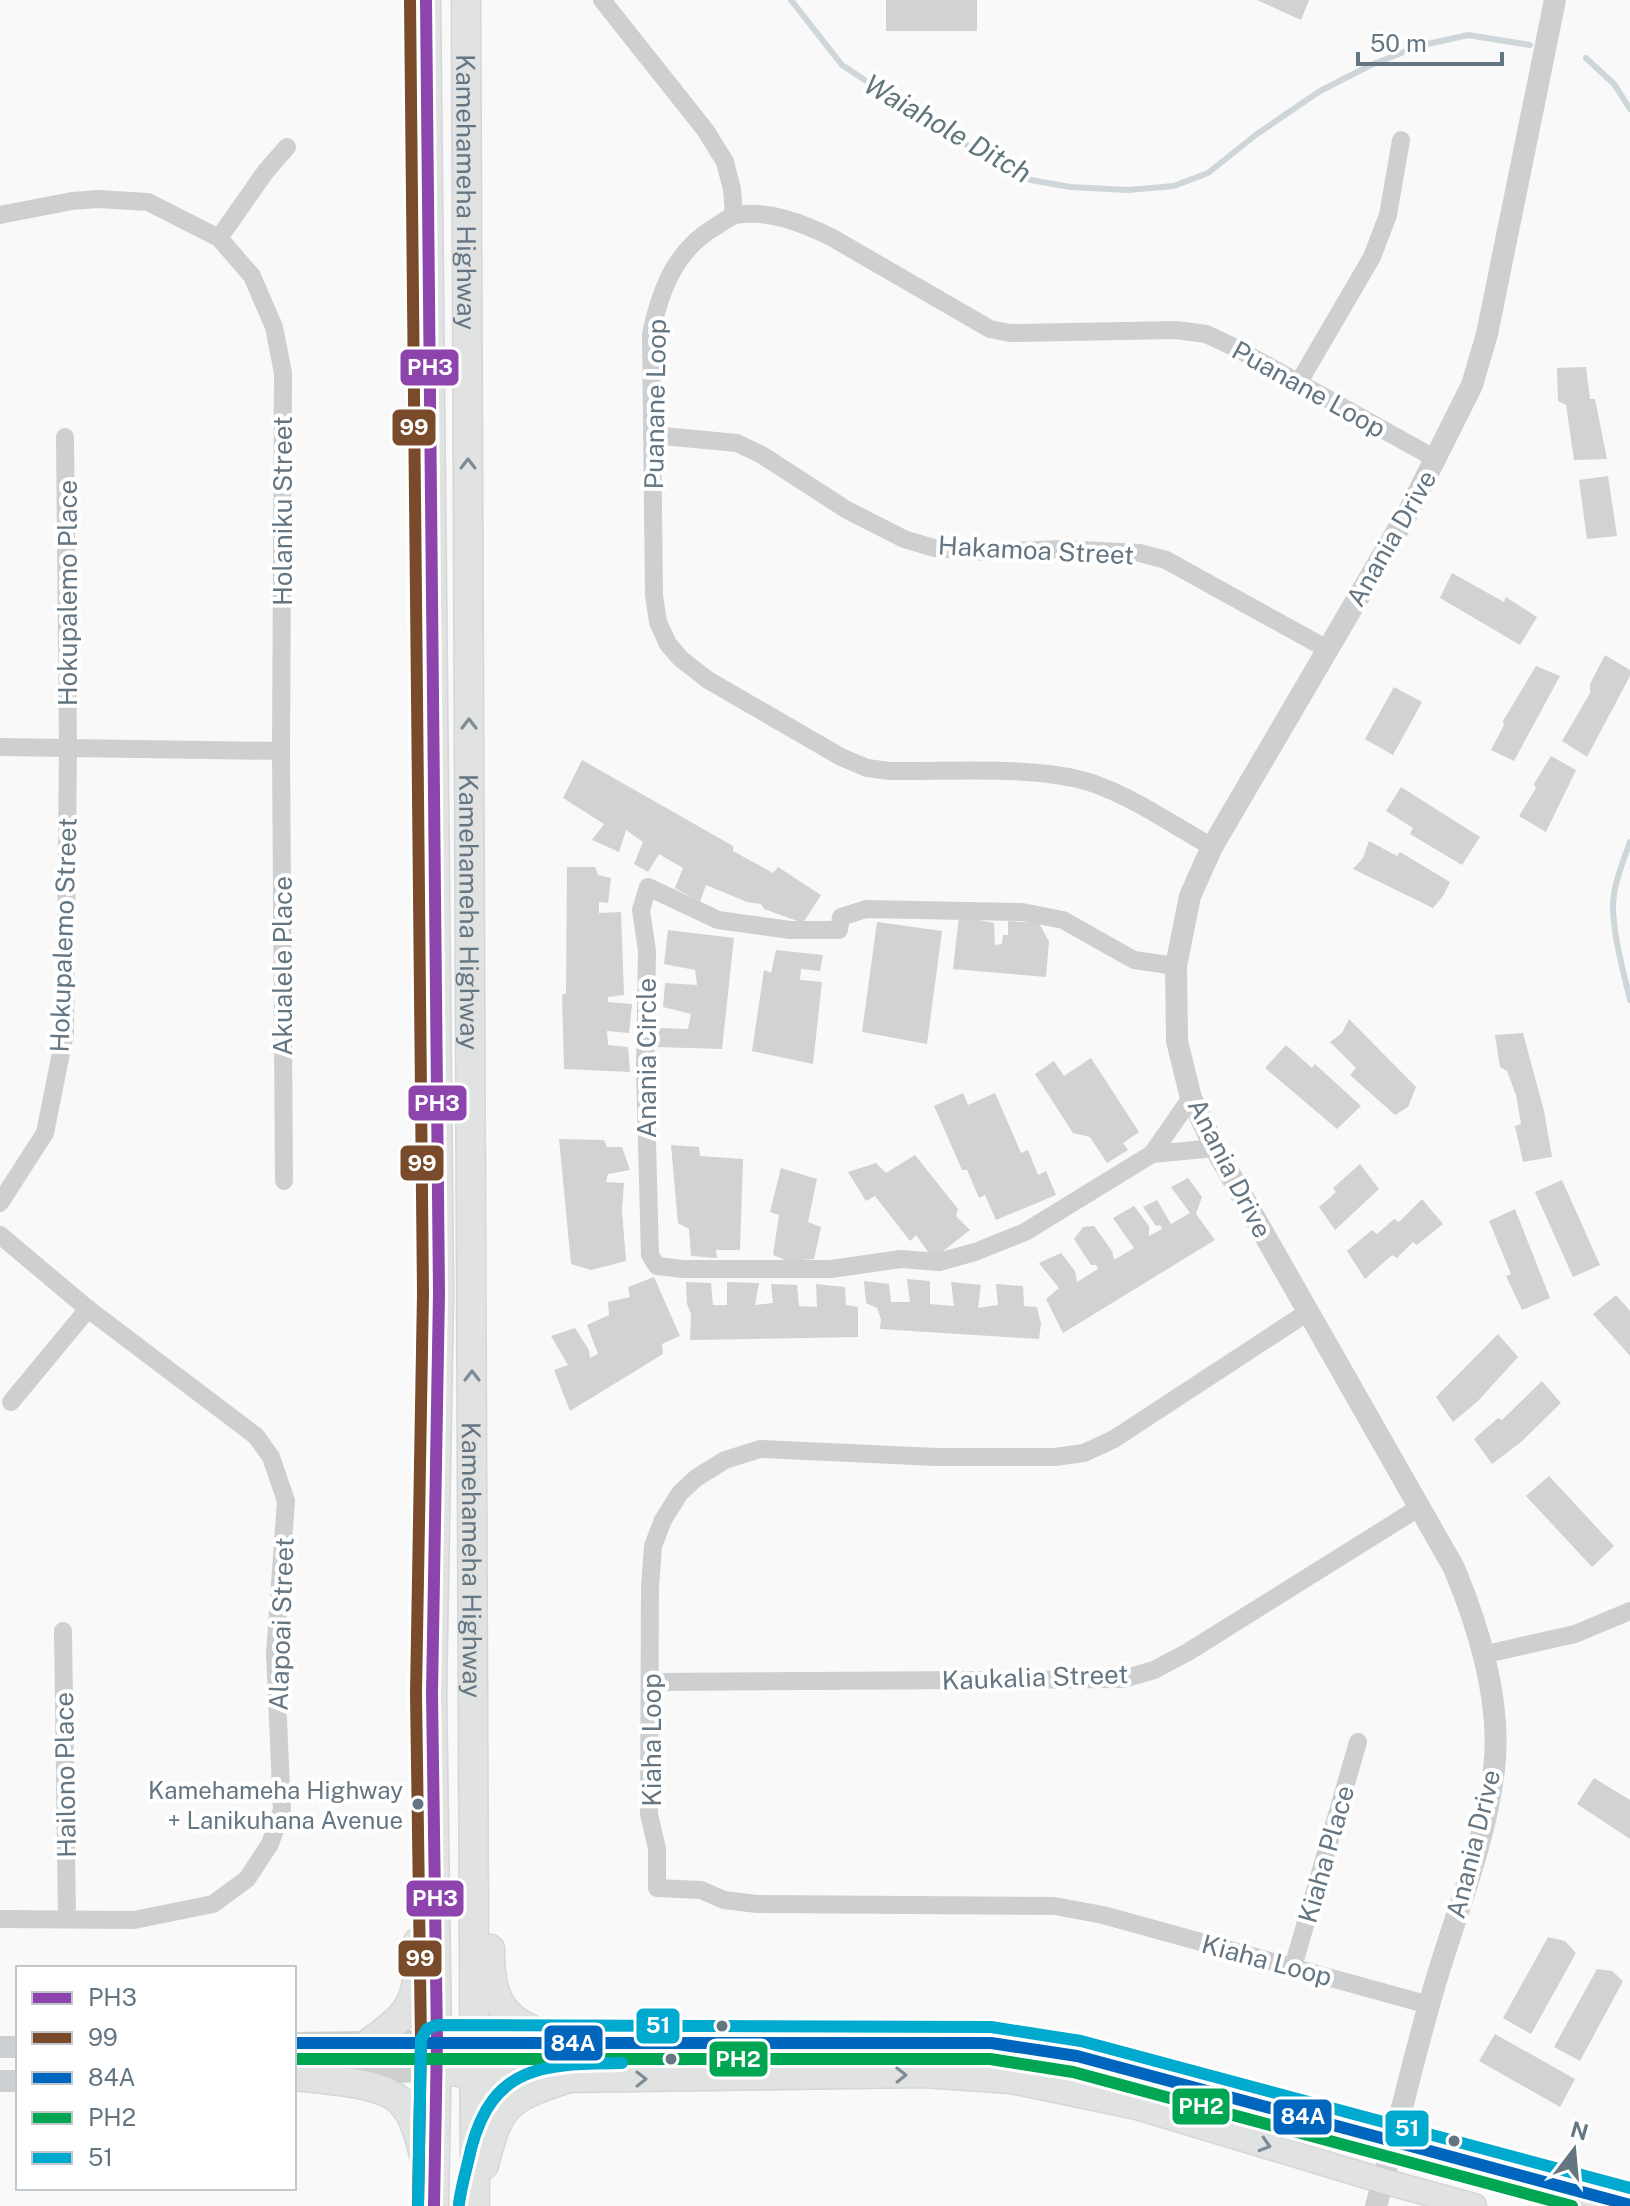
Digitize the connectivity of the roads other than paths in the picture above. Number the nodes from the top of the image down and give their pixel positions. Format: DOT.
graph roads {
  1 [pos="426,0"];
  2 [pos="466,0"];
  3 [pos="602,0"];
  4 [pos="1554,11"];
  5 [pos="1401,140"];
  6 [pos="287,147"];
  7 [pos="0,215"];
  8 [pos="734,215"];
  9 [pos="219,238"];
  10 [pos="1299,382"];
  11 [pos="652,435"];
  12 [pos="65,437"];
  13 [pos="1436,459"];
  14 [pos="1327,649"];
  15 [pos="0,747"];
  16 [pos="68,748"];
  17 [pos="281,751"];
  18 [pos="1212,847"];
  19 [pos="1176,966"];
  20 [pos="1191,1098"];
  21 [pos="1215,1148"];
  22 [pos="1152,1154"];
  23 [pos="284,1181"];
  24 [pos="0,1203"];
  25 [pos="0,1235"];
  26 [pos="88,1309"];
  27 [pos="1308,1312"];
  28 [pos="11,1402"];
  29 [pos="1420,1507"];
  30 [pos="473,1610"];
  31 [pos="1630,1611"];
  32 [pos="63,1631"];
  33 [pos="1482,1655"];
  34 [pos="651,1682"];
  35 [pos="432,1693"];
  36 [pos="1358,1742"];
  37 [pos="0,1919"];
  38 [pos="67,1919"];
  39 [pos="1293,1967"];
  40 [pos="1429,2005"];
  41 [pos="437,2041"];
  42 [pos="370,2042"];
  43 [pos="473,2042"];
  44 [pos="296,2043"];
  45 [pos="570,2043"];
  46 [pos="436,2071"];
  47 [pos="296,2075"];
  48 [pos="296,2075"];
  49 [pos="474,2076"];
  50 [pos="563,2080"];
  51 [pos="1394,2140"];
  52 [pos="1383,2181"];
  53 [pos="434,2197"];
  54 [pos="475,2203"];
  55 [pos="1630,2205"];
  56 [pos="1376,2206"];
  57 [pos="1474,2206"];
  1 -- 35 [label="main road, Kamehameha Highway"];
  30 -- 2 [label="main road, Kamehameha Highway, one-way"];
  3 -- 8 [label="street"];
  4 -- 13 [label="street, Anania Drive"];
  5 -- 10 [label="street"];
  6 -- 9 [label="street"];
  7 -- 9 [label="street, Holaniku Street"];
  8 -- 10 [label="street, Puanane Loop"];
  8 -- 11 [label="street, Puanane Loop"];
  9 -- 17 [label="street, Holaniku Street"];
  10 -- 13 [label="street, Puanane Loop"];
  11 -- 14 [label="street, Hakamoa Street"];
  11 -- 18 [label="street, Puanane Loop"];
  12 -- 16 [label="street, Hokupalemo Place"];
  13 -- 14 [label="street, Anania Drive"];
  14 -- 18 [label="street, Anania Drive"];
  15 -- 16 [label="street"];
  16 -- 17 [label="street"];
  16 -- 24 [label="street, Hokupalemo Street"];
  17 -- 23 [label="street, Akualele Place"];
  18 -- 19 [label="street, Anania Drive"];
  19 -- 20 [label="street, Anania Drive"];
  19 -- 22 [label="street, Anania Circle"];
  20 -- 21 [label="street, Anania Drive"];
  20 -- 22 [label="street, Anania Circle"];
  21 -- 22 [label="street, Anania Circle"];
  21 -- 27 [label="street, Anania Drive"];
  25 -- 26 [label="street, Alapoai Street"];
  26 -- 28 [label="street"];
  26 -- 38 [label="street, Alapoai Street"];
  27 -- 29 [label="street, Anania Drive"];
  27 -- 34 [label="street, Kiaha Loop"];
  29 -- 33 [label="street, Anania Drive"];
  29 -- 34 [label="street, Kaukalia Street"];
  30 -- 43 [label="main road, Kamehameha Highway"];
  30 -- 45 [label="main road"];
  31 -- 33 [label="street"];
  32 -- 38 [label="street, Hailono Place"];
  33 -- 40 [label="street, Anania Drive"];
  34 -- 39 [label="street, Kiaha Loop"];
  35 -- 41 [label="main road, Kamehameha Highway"];
  35 -- 42 [label="main road"];
  36 -- 39 [label="street, Kiaha Place"];
  37 -- 38 [label="street, Alapoai Street"];
  39 -- 40 [label="street, Kiaha Loop"];
  40 -- 51 [label="street, Anania Drive"];
  41 -- 42 [label="street"];
  41 -- 43 [label="main road"];
  41 -- 46 [label="main road, Kamehameha Highway"];
  42 -- 44 [label="street"];
  43 -- 45 [label="main road"];
  43 -- 49 [label="main road, Kamehameha Highway"];
  45 -- 51 [label="main road"];
  46 -- 47 [label="street"];
  46 -- 49 [label="main road"];
  46 -- 53 [label="main road, Kamehameha Highway"];
  48 -- 53 [label="main road"];
  49 -- 50 [label="main road"];
  49 -- 54 [label="main road, Kamehameha Highway"];
  50 -- 52 [label="main road, one-way"];
  50 -- 54 [label="main road"];
  51 -- 52 [label="street, Anania Drive"];
  51 -- 55 [label="main road"];
  52 -- 56 [label="street, Anania Drive"];
  52 -- 57 [label="main road"];
}
